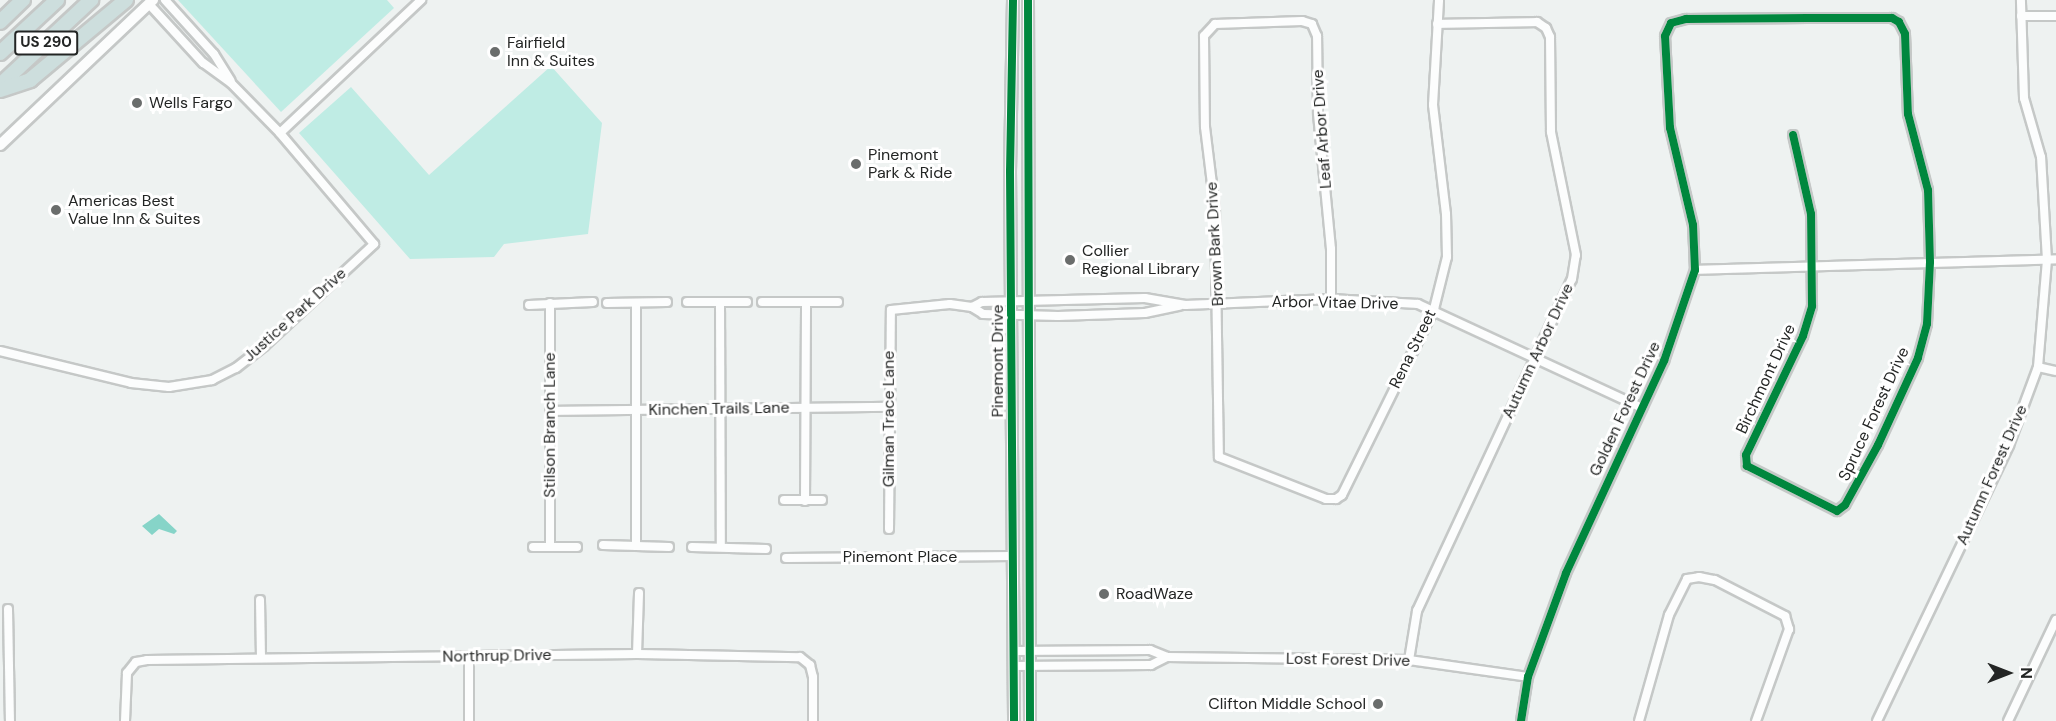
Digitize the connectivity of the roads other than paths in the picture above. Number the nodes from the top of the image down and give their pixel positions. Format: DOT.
graph roads {
  1 [pos="23,0"];
  2 [pos="57,0"];
  3 [pos="91,0"];
  4 [pos="126,0"];
  5 [pos="165,0"];
  6 [pos="422,0"];
  7 [pos="1013,0"];
  8 [pos="1028,0"];
  9 [pos="1439,0"];
  10 [pos="2021,0"];
  11 [pos="151,2"];
  12 [pos="7,12"];
  13 [pos="2021,16"];
  14 [pos="2056,16"];
  15 [pos="1247,22"];
  16 [pos="1437,24"];
  17 [pos="0,53"];
  18 [pos="1665,64"];
  19 [pos="231,83"];
  20 [pos="0,85"];
  21 [pos="0,90"];
  22 [pos="280,133"];
  23 [pos="1792,135"];
  24 [pos="0,145"];
  25 [pos="2056,259"];
  26 [pos="2047,260"];
  27 [pos="1930,262"];
  28 [pos="1813,266"];
  29 [pos="1695,270"];
  30 [pos="1331,299"];
  31 [pos="1027,301"];
  32 [pos="747,302"];
  33 [pos="806,302"];
  34 [pos="838,302"];
  35 [pos="1011,302"];
  36 [pos="550,303"];
  37 [pos="593,303"];
  38 [pos="607,303"];
  39 [pos="636,303"];
  40 [pos="667,303"];
  41 [pos="687,303"];
  42 [pos="720,303"];
  43 [pos="762,303"];
  44 [pos="1185,304"];
  45 [pos="1218,304"];
  46 [pos="529,305"];
  47 [pos="972,308"];
  48 [pos="1434,309"];
  49 [pos="1011,315"];
  50 [pos="1027,315"];
  51 [pos="0,351"];
  52 [pos="1536,357"];
  53 [pos="2038,367"];
  54 [pos="2056,371"];
  55 [pos="888,407"];
  56 [pos="805,408"];
  57 [pos="1642,408"];
  58 [pos="720,409"];
  59 [pos="636,410"];
  60 [pos="550,411"];
  61 [pos="1262,474"];
  62 [pos="1012,479"];
  63 [pos="1028,479"];
  64 [pos="1803,494"];
  65 [pos="784,500"];
  66 [pos="822,500"];
  67 [pos="805,501"];
  68 [pos="889,530"];
  69 [pos="603,545"];
  70 [pos="636,546"];
  71 [pos="534,547"];
  72 [pos="550,547"];
  73 [pos="577,547"];
  74 [pos="669,547"];
  75 [pos="692,547"];
  76 [pos="721,547"];
  77 [pos="766,549"];
  78 [pos="1013,556"];
  79 [pos="786,558"];
  80 [pos="639,593"];
  81 [pos="260,600"];
  82 [pos="8,609"];
  83 [pos="2056,621"];
  84 [pos="1110,650"];
  85 [pos="1014,651"];
  86 [pos="1029,651"];
  87 [pos="637,654"];
  88 [pos="261,657"];
  89 [pos="469,657"];
  90 [pos="1167,657"];
  91 [pos="1409,660"];
  92 [pos="1029,665"];
  93 [pos="1109,665"];
  94 [pos="1014,666"];
  95 [pos="1528,677"];
  96 [pos="10,721"];
  97 [pos="125,721"];
  98 [pos="470,721"];
  99 [pos="813,721"];
  100 [pos="1014,721"];
  101 [pos="1030,721"];
  102 [pos="1521,721"];
  103 [pos="1639,721"];
  104 [pos="1756,721"];
  105 [pos="1877,721"];
  106 [pos="2008,721"];
  1 -- 12 [label="highway, US 290"];
  2 -- 17 [label="highway"];
  3 -- 20 [label="highway, US 290"];
  4 -- 21 [label="highway"];
  5 -- 19 [label="street"];
  6 -- 22 [label="street"];
  7 -- 35 [label="main road, Pinemont Drive"];
  8 -- 31 [label="main road, Pinemont Drive"];
  9 -- 16 [label="street, Rena Street"];
  10 -- 13 [label="street, Autumn Forest Drive"];
  11 -- 19 [label="street"];
  11 -- 24 [label="main road"];
  13 -- 14 [label="street"];
  13 -- 26 [label="street, Autumn Forest Drive"];
  15 -- 30 [label="street, Leaf Arbor Drive"];
  15 -- 45 [label="street, Brown Bark Drive"];
  16 -- 48 [label="street, Rena Street"];
  16 -- 52 [label="street, Autumn Arbor Drive"];
  18 -- 27 [label="street, Spruce Forest Drive"];
  18 -- 29 [label="street, Golden Forest Drive"];
  19 -- 22 [label="street"];
  22 -- 51 [label="street, Justice Park Drive"];
  23 -- 28 [label="street, Birchmont Drive"];
  25 -- 26 [label="street"];
  26 -- 27 [label="street"];
  26 -- 53 [label="street, Autumn Forest Drive"];
  27 -- 28 [label="street"];
  27 -- 64 [label="street, Spruce Forest Drive"];
  28 -- 29 [label="street"];
  28 -- 64 [label="street, Birchmont Drive"];
  29 -- 57 [label="street, Golden Forest Drive"];
  30 -- 45 [label="street, Arbor Vitae Drive"];
  30 -- 48 [label="street, Arbor Vitae Drive"];
  31 -- 35 [label="street, Arbor Vitae Drive"];
  31 -- 44 [label="street, Arbor Vitae Drive"];
  31 -- 50 [label="main road, Pinemont Drive"];
  32 -- 42 [label="street"];
  33 -- 34 [label="street"];
  33 -- 43 [label="street"];
  33 -- 56 [label="street"];
  35 -- 47 [label="street, Arbor Vitae Drive"];
  35 -- 49 [label="main road, Pinemont Drive"];
  36 -- 37 [label="street"];
  36 -- 46 [label="street"];
  36 -- 60 [label="street, Stilson Branch Lane"];
  38 -- 39 [label="street"];
  39 -- 40 [label="street"];
  39 -- 59 [label="street"];
  41 -- 42 [label="street"];
  42 -- 58 [label="street"];
  44 -- 45 [label="street, Arbor Vitae Drive"];
  44 -- 50 [label="street, Arbor Vitae Drive"];
  45 -- 61 [label="street, Brown Bark Drive"];
  47 -- 49 [label="street, Arbor Vitae Drive"];
  47 -- 55 [label="street, Gilman Trace Lane"];
  48 -- 52 [label="street, Arbor Vitae Drive"];
  48 -- 61 [label="street, Rena Street"];
  49 -- 50 [label="street, Arbor Vitae Drive"];
  49 -- 62 [label="main road, Pinemont Drive"];
  50 -- 63 [label="main road, Pinemont Drive"];
  52 -- 57 [label="street, Arbor Vitae Drive"];
  52 -- 91 [label="street, Autumn Arbor Drive"];
  53 -- 54 [label="street"];
  53 -- 105 [label="street, Autumn Forest Drive"];
  55 -- 56 [label="street, Kinchen Trails Lane"];
  55 -- 68 [label="street, Gilman Trace Lane"];
  56 -- 58 [label="street, Kinchen Trails Lane"];
  56 -- 67 [label="street"];
  57 -- 95 [label="street, Golden Forest Drive"];
  58 -- 59 [label="street, Kinchen Trails Lane"];
  58 -- 76 [label="street"];
  59 -- 60 [label="street, Kinchen Trails Lane"];
  59 -- 70 [label="street"];
  60 -- 72 [label="street, Stilson Branch Lane"];
  62 -- 63 [label="main road"];
  62 -- 78 [label="main road, Pinemont Drive"];
  63 -- 86 [label="main road, Pinemont Drive"];
  65 -- 67 [label="street"];
  66 -- 67 [label="street"];
  69 -- 70 [label="street"];
  70 -- 74 [label="street"];
  71 -- 72 [label="street"];
  72 -- 73 [label="street"];
  75 -- 76 [label="street"];
  76 -- 77 [label="street"];
  78 -- 79 [label="street, Pinemont Place"];
  78 -- 85 [label="main road, Pinemont Drive"];
  80 -- 87 [label="street"];
  81 -- 88 [label="street"];
  82 -- 96 [label="street"];
  83 -- 106 [label="street"];
  84 -- 86 [label="street, Lost Forest Drive"];
  84 -- 90 [label="street, Lost Forest Drive"];
  84 -- 93 [label="street"];
  85 -- 86 [label="street, Lost Forest Drive"];
  85 -- 94 [label="main road, Pinemont Drive"];
  86 -- 92 [label="main road, Pinemont Drive"];
  87 -- 89 [label="street, Northrup Drive"];
  87 -- 99 [label="street, Northrup Drive"];
  88 -- 89 [label="street, Northrup Drive"];
  88 -- 97 [label="street, Northrup Drive"];
  89 -- 98 [label="street"];
  90 -- 91 [label="street, Lost Forest Drive"];
  90 -- 93 [label="street, Lost Forest Drive"];
  91 -- 95 [label="street, Lost Forest Drive"];
  92 -- 93 [label="street, Lost Forest Drive"];
  92 -- 94 [label="street, Lost Forest Drive"];
  92 -- 101 [label="main road, Pinemont Drive"];
  94 -- 100 [label="main road, Pinemont Drive"];
  95 -- 102 [label="street, Golden Forest Drive"];
  103 -- 104 [label="street"];
}
